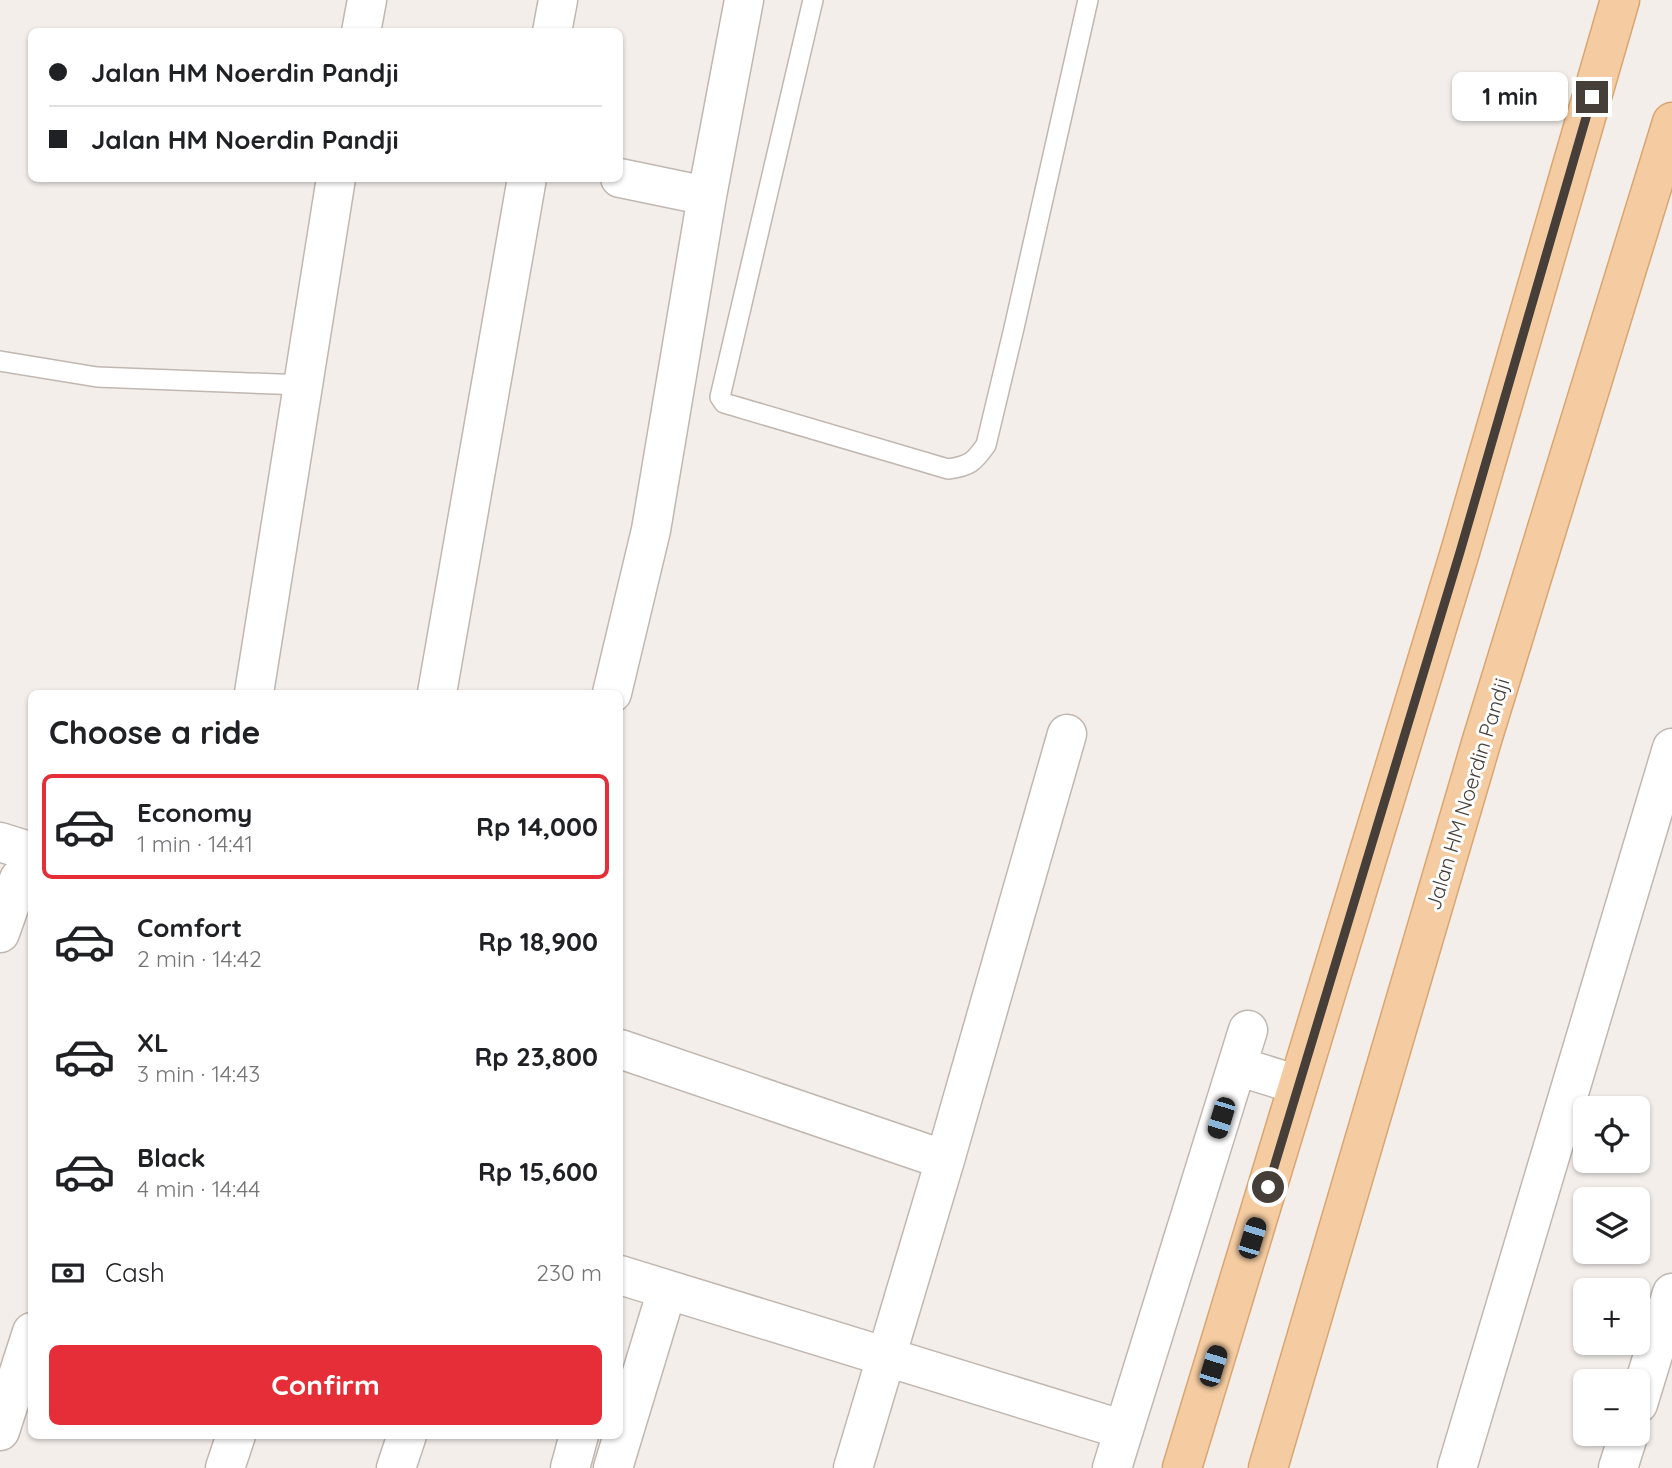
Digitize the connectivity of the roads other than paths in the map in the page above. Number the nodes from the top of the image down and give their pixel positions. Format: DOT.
graph roads {
  1 [pos="367,0"];
  2 [pos="558,0"];
  3 [pos="744,0"];
  4 [pos="813,0"];
  5 [pos="1088,0"];
  6 [pos="1620,0"];
  7 [pos="362,28"];
  8 [pos="553,28"];
  9 [pos="1672,122"];
  10 [pos="623,179"];
  11 [pos="335,182"];
  12 [pos="526,182"];
  13 [pos="707,196"];
  14 [pos="0,361"];
  15 [pos="302,385"];
  16 [pos="254,690"];
  17 [pos="438,690"];
  18 [pos="613,690"];
  19 [pos="1068,734"];
  20 [pos="1672,748"];
  21 [pos="0,842"];
  22 [pos="25,865"];
  23 [pos="0,933"];
  24 [pos="1248,1030"];
  25 [pos="623,1050"];
  26 [pos="1237,1066"];
  27 [pos="1298,1085"];
  28 [pos="944,1160"];
  29 [pos="623,1276"];
  30 [pos="667,1290"];
  31 [pos="1672,1293"];
  32 [pos="19,1340"];
  33 [pos="886,1357"];
  34 [pos="1653,1383"];
  35 [pos="1124,1430"];
  36 [pos="0,1431"];
  37 [pos="623,1432"];
  38 [pos="235,1439"];
  39 [pos="406,1439"];
  40 [pos="578,1439"];
  41 [pos="621,1439"];
  42 [pos="1625,1446"];
  43 [pos="225,1468"];
  44 [pos="396,1468"];
  45 [pos="570,1468"];
  46 [pos="612,1468"];
  47 [pos="853,1468"];
  48 [pos="1112,1468"];
  49 [pos="1182,1468"];
  50 [pos="1268,1468"];
  51 [pos="1457,1468"];
  52 [pos="1618,1468"];
  1 -- 7 [label="street"];
  2 -- 8 [label="street"];
  3 -- 13 [label="street"];
  4 -- 5 [label="lane"];
  6 -- 27 [label="main road"];
  9 -- 50 [label="main road, Jalan HM Noerdin Pandji"];
  10 -- 13 [label="street"];
  11 -- 15 [label="street"];
  12 -- 17 [label="street"];
  13 -- 18 [label="street"];
  14 -- 15 [label="lane"];
  15 -- 16 [label="street"];
  19 -- 28 [label="street"];
  20 -- 51 [label="street"];
  21 -- 22 [label="street"];
  22 -- 23 [label="street"];
  24 -- 26 [label="street"];
  25 -- 28 [label="street"];
  26 -- 27 [label="street"];
  26 -- 35 [label="street"];
  27 -- 49 [label="main road"];
  28 -- 33 [label="street"];
  29 -- 30 [label="street"];
  30 -- 33 [label="street"];
  30 -- 37 [label="street"];
  31 -- 34 [label="street"];
  32 -- 36 [label="street"];
  33 -- 35 [label="street"];
  33 -- 47 [label="street"];
  35 -- 48 [label="street"];
  38 -- 43 [label="street"];
  39 -- 44 [label="street"];
  40 -- 45 [label="street"];
  41 -- 46 [label="street"];
  42 -- 52 [label="street"];
}
